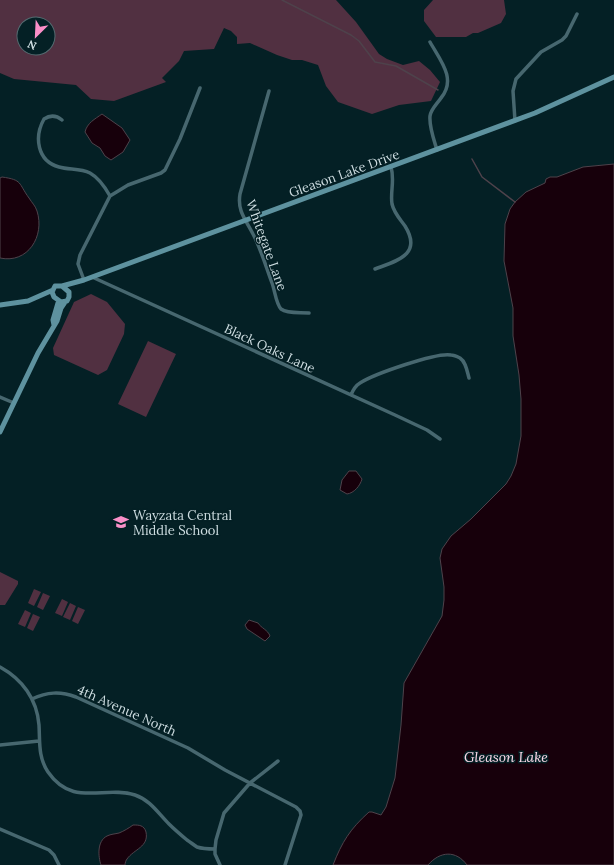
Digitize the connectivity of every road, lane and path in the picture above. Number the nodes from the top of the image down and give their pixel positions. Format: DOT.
graph roads {
  1 [pos="577,14"];
  2 [pos="430,42"];
  3 [pos="614,76"];
  4 [pos="200,88"];
  5 [pos="269,91"];
  6 [pos="62,120"];
  7 [pos="515,121"];
  8 [pos="437,150"];
  9 [pos="391,167"];
  10 [pos="110,196"];
  11 [pos="245,221"];
  12 [pos="375,269"];
  13 [pos="91,277"];
  14 [pos="81,281"];
  15 [pos="62,286"];
  16 [pos="53,292"];
  17 [pos="69,292"];
  18 [pos="58,301"];
  19 [pos="65,302"];
  20 [pos="0,305"];
  21 [pos="308,314"];
  22 [pos="54,325"];
  23 [pos="469,378"];
  24 [pos="351,395"];
  25 [pos="0,397"];
  26 [pos="14,403"];
  27 [pos="0,432"];
  28 [pos="440,439"];
  29 [pos="0,667"];
  30 [pos="32,699"];
  31 [pos="39,741"];
  32 [pos="0,745"];
  33 [pos="278,761"];
  34 [pos="250,783"];
  35 [pos="0,829"];
  36 [pos="215,849"];
  37 [pos="59,865"];
  38 [pos="220,865"];
  39 [pos="286,865"];
  1 -- 7 [label="street"];
  2 -- 8 [label="street"];
  3 -- 7 [label="main road, Gleason Lake Drive"];
  4 -- 10 [label="street"];
  5 -- 11 [label="street, Whitegate Lane"];
  6 -- 10 [label="street"];
  7 -- 8 [label="main road, Gleason Lake Drive"];
  8 -- 9 [label="main road, Gleason Lake Drive"];
  9 -- 11 [label="main road, Gleason Lake Drive"];
  9 -- 12 [label="street"];
  10 -- 14 [label="street"];
  11 -- 13 [label="main road, Gleason Lake Drive"];
  11 -- 21 [label="street, Whitegate Lane"];
  13 -- 14 [label="main road, Gleason Lake Drive"];
  13 -- 24 [label="street, Black Oaks Lane"];
  14 -- 15 [label="main road, Gleason Lake Drive"];
  14 -- 17 [label="main road, Gleason Lake Drive"];
  15 -- 16 [label="main road"];
  15 -- 17 [label="main road"];
  16 -- 18 [label="main road"];
  16 -- 20 [label="main road"];
  17 -- 19 [label="main road"];
  18 -- 19 [label="main road"];
  18 -- 22 [label="main road"];
  19 -- 22 [label="main road"];
  22 -- 26 [label="main road"];
  23 -- 24 [label="street"];
  24 -- 28 [label="street, Black Oaks Lane"];
  25 -- 26 [label="street"];
  26 -- 27 [label="main road"];
  29 -- 30 [label="street"];
  30 -- 31 [label="street"];
  30 -- 34 [label="street, 4th Avenue North"];
  31 -- 32 [label="street"];
  31 -- 36 [label="street"];
  33 -- 34 [label="street"];
  34 -- 36 [label="street"];
  34 -- 39 [label="street, 4th Avenue North"];
  35 -- 37 [label="street"];
  36 -- 38 [label="street"];
}
